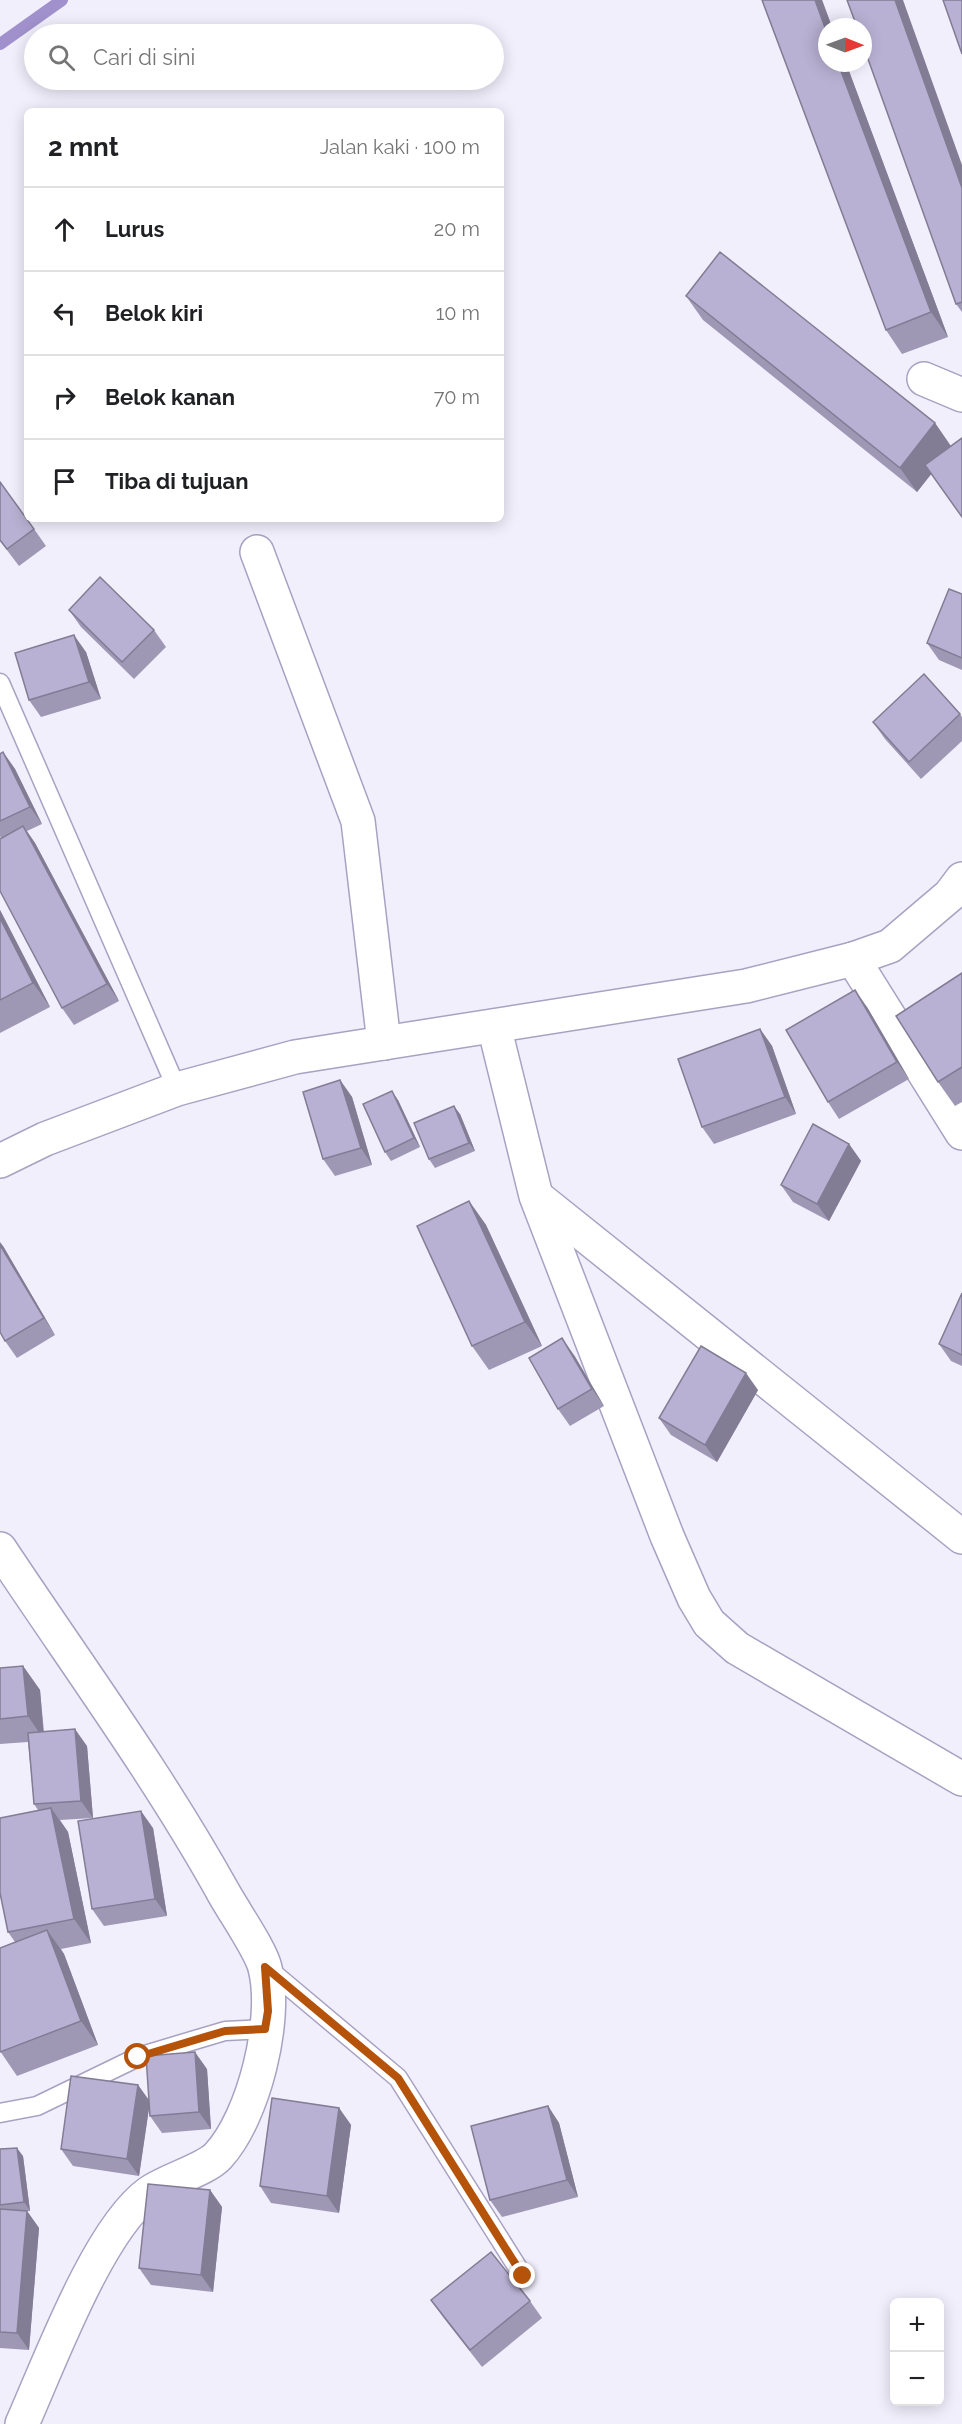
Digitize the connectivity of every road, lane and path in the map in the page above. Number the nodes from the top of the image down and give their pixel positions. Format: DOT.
graph roads {
  1 [pos="924,379"];
  2 [pos="962,395"];
  3 [pos="256,552"];
  4 [pos="0,683"];
  5 [pos="962,879"];
  6 [pos="853,958"];
  7 [pos="494,1026"];
  8 [pos="384,1043"];
  9 [pos="177,1089"];
  10 [pos="962,1133"];
  11 [pos="0,1161"];
  12 [pos="536,1196"];
  13 [pos="962,1537"];
  14 [pos="0,1549"];
  15 [pos="962,1779"];
  16 [pos="265,1967"];
  17 [pos="265,2029"];
  18 [pos="0,2113"];
  19 [pos="523,2276"];
  20 [pos="22,2424"];
  1 -- 2 [label="street"];
  3 -- 8 [label="street"];
  4 -- 9 [label="lane"];
  5 -- 6 [label="street"];
  6 -- 7 [label="street"];
  6 -- 10 [label="street"];
  7 -- 8 [label="street"];
  7 -- 12 [label="street"];
  8 -- 9 [label="street"];
  9 -- 11 [label="street"];
  12 -- 13 [label="street"];
  12 -- 15 [label="street"];
  14 -- 16 [label="street"];
  16 -- 17 [label="street"];
  16 -- 19 [label="lane"];
  17 -- 18 [label="lane"];
  17 -- 20 [label="street"];
}
